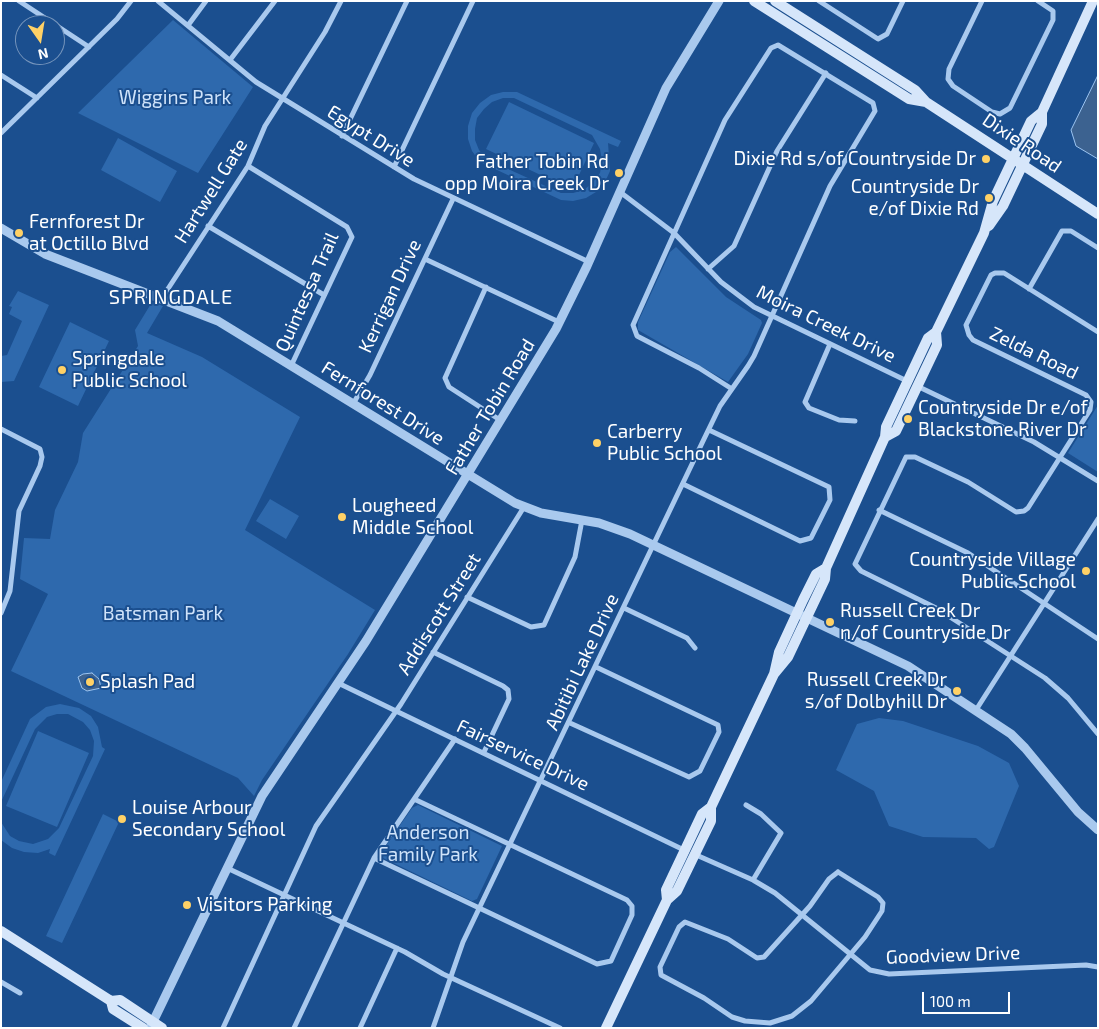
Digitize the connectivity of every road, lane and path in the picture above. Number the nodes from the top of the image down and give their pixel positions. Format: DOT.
graph roads {
  1 [pos="19,1"];
  2 [pos="131,1"];
  3 [pos="158,1"];
  4 [pos="206,1"];
  5 [pos="275,1"];
  6 [pos="341,1"];
  7 [pos="407,1"];
  8 [pos="473,1"];
  9 [pos="719,1"];
  10 [pos="754,1"];
  11 [pos="775,1"];
  12 [pos="819,1"];
  13 [pos="903,1"];
  14 [pos="982,1"];
  15 [pos="1038,1"];
  16 [pos="1093,1"];
  17 [pos="189,24"];
  18 [pos="89,47"];
  19 [pos="230,60"];
  20 [pos="826,73"];
  21 [pos="1,75"];
  22 [pos="37,98"];
  23 [pos="283,98"];
  24 [pos="926,102"];
  25 [pos="1042,112"];
  26 [pos="1,133"];
  27 [pos="342,136"];
  28 [pos="1013,158"];
  29 [pos="1022,165"];
  30 [pos="248,166"];
  31 [pos="394,167"];
  32 [pos="620,192"];
  33 [pos="453,199"];
  34 [pos="1098,214"];
  35 [pos="208,226"];
  36 [pos="1,228"];
  37 [pos="674,233"];
  38 [pos="984,233"];
  39 [pos="1098,248"];
  40 [pos="425,259"];
  41 [pos="589,262"];
  42 [pos="708,269"];
  43 [pos="486,287"];
  44 [pos="1029,289"];
  45 [pos="324,295"];
  46 [pos="162,298"];
  47 [pos="772,316"];
  48 [pos="560,322"];
  49 [pos="1098,332"];
  50 [pos="830,344"];
  51 [pos="291,366"];
  52 [pos="912,383"];
  53 [pos="732,389"];
  54 [pos="353,404"];
  55 [pos="500,420"];
  56 [pos="855,421"];
  57 [pos="1,429"];
  58 [pos="708,430"];
  59 [pos="1060,458"];
  60 [pos="468,475"];
  61 [pos="1098,481"];
  62 [pos="683,484"];
  63 [pos="524,507"];
  64 [pos="879,510"];
  65 [pos="1098,519"];
  66 [pos="582,520"];
  67 [pos="654,545"];
  68 [pos="826,568"];
  69 [pos="467,597"];
  70 [pos="1045,602"];
  71 [pos="624,608"];
  72 [pos="2,611"];
  73 [pos="796,614"];
  74 [pos="806,619"];
  75 [pos="1098,639"];
  76 [pos="695,648"];
  77 [pos="433,652"];
  78 [pos="1011,655"];
  79 [pos="596,667"];
  80 [pos="774,674"];
  81 [pos="338,683"];
  82 [pos="976,710"];
  83 [pos="396,711"];
  84 [pos="570,723"];
  85 [pos="1098,734"];
  86 [pos="455,739"];
  87 [pos="484,752"];
  88 [pos="542,780"];
  89 [pos="414,799"];
  90 [pos="746,804"];
  91 [pos="1098,830"];
  92 [pos="510,844"];
  93 [pos="690,852"];
  94 [pos="374,858"];
  95 [pos="227,868"];
  96 [pos="753,880"];
  97 [pos="285,896"];
  98 [pos="480,908"];
  99 [pos="802,914"];
  100 [pos="344,923"];
  101 [pos="1,931"];
  102 [pos="397,948"];
  103 [pos="850,956"];
  104 [pos="1098,967"];
  105 [pos="451,977"];
  106 [pos="1,982"];
  107 [pos="20,993"];
  108 [pos="111,1000"];
  109 [pos="155,1026"];
  110 [pos="143,1028"];
  111 [pos="223,1028"];
  112 [pos="294,1028"];
  113 [pos="360,1028"];
  114 [pos="433,1028"];
  115 [pos="560,1028"];
  116 [pos="606,1028"];
  1 -- 18 [label="street"];
  2 -- 18 [label="street"];
  3 -- 17 [label="street, Egypt Drive"];
  4 -- 17 [label="street"];
  5 -- 19 [label="street"];
  6 -- 23 [label="street, Hartwell Gate"];
  7 -- 27 [label="street"];
  8 -- 31 [label="street"];
  9 -- 32 [label="street, Father Tobin Road"];
  10 -- 24 [label="main road, Dixie Road"];
  11 -- 24 [label="main road, Dixie Road"];
  12 -- 13 [label="street"];
  14 -- 15 [label="street"];
  16 -- 25 [label="main road"];
  17 -- 19 [label="street, Egypt Drive"];
  18 -- 22 [label="street"];
  19 -- 23 [label="street, Egypt Drive"];
  20 -- 37 [label="street, Abitibi Lake Drive"];
  20 -- 42 [label="street"];
  20 -- 47 [label="street, Abitibi Lake Drive"];
  21 -- 22 [label="street"];
  22 -- 26 [label="street"];
  23 -- 27 [label="street, Egypt Drive"];
  23 -- 30 [label="street, Hartwell Gate"];
  24 -- 28 [label="main road, Dixie Road"];
  25 -- 28 [label="main road"];
  25 -- 29 [label="main road"];
  27 -- 31 [label="street, Egypt Drive"];
  28 -- 29 [label="main road, Dixie Road"];
  28 -- 38 [label="main road"];
  29 -- 34 [label="main road, Dixie Road"];
  29 -- 38 [label="main road"];
  30 -- 35 [label="street, Hartwell Gate"];
  30 -- 45 [label="street, Quintessa Trail"];
  31 -- 33 [label="street, Egypt Drive"];
  32 -- 37 [label="street, Moira Creek Drive"];
  32 -- 41 [label="street, Father Tobin Road"];
  33 -- 40 [label="street, Kerrigan Drive"];
  33 -- 41 [label="street, Egypt Drive"];
  35 -- 45 [label="street"];
  35 -- 46 [label="street, Hartwell Gate"];
  36 -- 46 [label="street, Fernforest Drive"];
  37 -- 42 [label="street, Moira Creek Drive"];
  37 -- 53 [label="street, Abitibi Lake Drive"];
  38 -- 52 [label="main road"];
  39 -- 44 [label="street"];
  40 -- 43 [label="street"];
  40 -- 54 [label="street, Kerrigan Drive"];
  41 -- 48 [label="street, Father Tobin Road"];
  42 -- 47 [label="street, Moira Creek Drive"];
  43 -- 48 [label="street"];
  43 -- 55 [label="street"];
  44 -- 49 [label="street, Zelda Road"];
  44 -- 59 [label="street, Zelda Road"];
  45 -- 51 [label="street, Quintessa Trail"];
  46 -- 51 [label="street, Fernforest Drive"];
  47 -- 50 [label="street, Moira Creek Drive"];
  47 -- 53 [label="street, Abitibi Lake Drive"];
  48 -- 55 [label="street, Father Tobin Road"];
  50 -- 52 [label="street, Moira Creek Drive"];
  50 -- 56 [label="street"];
  51 -- 54 [label="street, Fernforest Drive"];
  52 -- 59 [label="street, Moira Creek Drive"];
  52 -- 68 [label="main road"];
  53 -- 58 [label="street, Abitibi Lake Drive"];
  54 -- 60 [label="street, Fernforest Drive"];
  55 -- 60 [label="street, Father Tobin Road"];
  57 -- 72 [label="street"];
  58 -- 62 [label="street, Abitibi Lake Drive"];
  58 -- 62 [label="street"];
  59 -- 61 [label="street, Moira Creek Drive"];
  59 -- 64 [label="street"];
  60 -- 63 [label="street, Fernforest Drive"];
  60 -- 81 [label="street, Father Tobin Road"];
  62 -- 67 [label="street, Abitibi Lake Drive"];
  63 -- 66 [label="street, Fernforest Drive"];
  63 -- 69 [label="street, Addiscott Street"];
  64 -- 70 [label="street"];
  64 -- 78 [label="street"];
  65 -- 70 [label="street"];
  66 -- 67 [label="street, Fernforest Drive"];
  66 -- 69 [label="street"];
  67 -- 71 [label="street, Abitibi Lake Drive"];
  67 -- 73 [label="street, Fernforest Drive"];
  68 -- 73 [label="main road"];
  68 -- 74 [label="main road"];
  69 -- 77 [label="street, Addiscott Street"];
  70 -- 75 [label="street"];
  70 -- 78 [label="street"];
  71 -- 76 [label="street"];
  71 -- 79 [label="street, Abitibi Lake Drive"];
  73 -- 74 [label="street, Fernforest Drive"];
  73 -- 80 [label="main road"];
  74 -- 80 [label="main road"];
  74 -- 82 [label="street, Fernforest Drive"];
  77 -- 83 [label="street, Addiscott Street"];
  77 -- 87 [label="street"];
  78 -- 82 [label="street"];
  78 -- 85 [label="street"];
  79 -- 84 [label="street, Abitibi Lake Drive"];
  79 -- 84 [label="street"];
  80 -- 93 [label="main road"];
  81 -- 83 [label="street, Fairservice Drive"];
  81 -- 95 [label="street, Father Tobin Road"];
  82 -- 91 [label="street, Fernforest Drive"];
  83 -- 86 [label="street, Fairservice Drive"];
  83 -- 97 [label="street, Addiscott Street"];
  84 -- 88 [label="street, Abitibi Lake Drive"];
  86 -- 87 [label="street, Fairservice Drive"];
  86 -- 89 [label="street"];
  87 -- 88 [label="street, Fairservice Drive"];
  88 -- 92 [label="street, Abitibi Lake Drive"];
  88 -- 93 [label="street, Fairservice Drive"];
  89 -- 92 [label="street"];
  89 -- 94 [label="street"];
  90 -- 96 [label="street"];
  92 -- 98 [label="street, Abitibi Lake Drive"];
  92 -- 98 [label="street"];
  93 -- 96 [label="street, Goodview Drive"];
  93 -- 116 [label="main road"];
  94 -- 98 [label="street"];
  94 -- 100 [label="street"];
  95 -- 97 [label="street"];
  95 -- 109 [label="street, Father Tobin Road"];
  96 -- 99 [label="street, Goodview Drive"];
  97 -- 100 [label="street"];
  97 -- 111 [label="street, Addiscott Street"];
  98 -- 105 [label="street, Abitibi Lake Drive"];
  99 -- 103 [label="street, Goodview Drive"];
  99 -- 103 [label="street"];
  99 -- 103 [label="street"];
  100 -- 102 [label="street"];
  100 -- 112 [label="street"];
  101 -- 108 [label="main road"];
  102 -- 105 [label="street"];
  102 -- 113 [label="street"];
  103 -- 104 [label="street, Goodview Drive"];
  105 -- 114 [label="street, Abitibi Lake Drive"];
  105 -- 115 [label="street"];
  106 -- 107 [label="street"];
  108 -- 109 [label="main road"];
  108 -- 110 [label="main road"];
}
